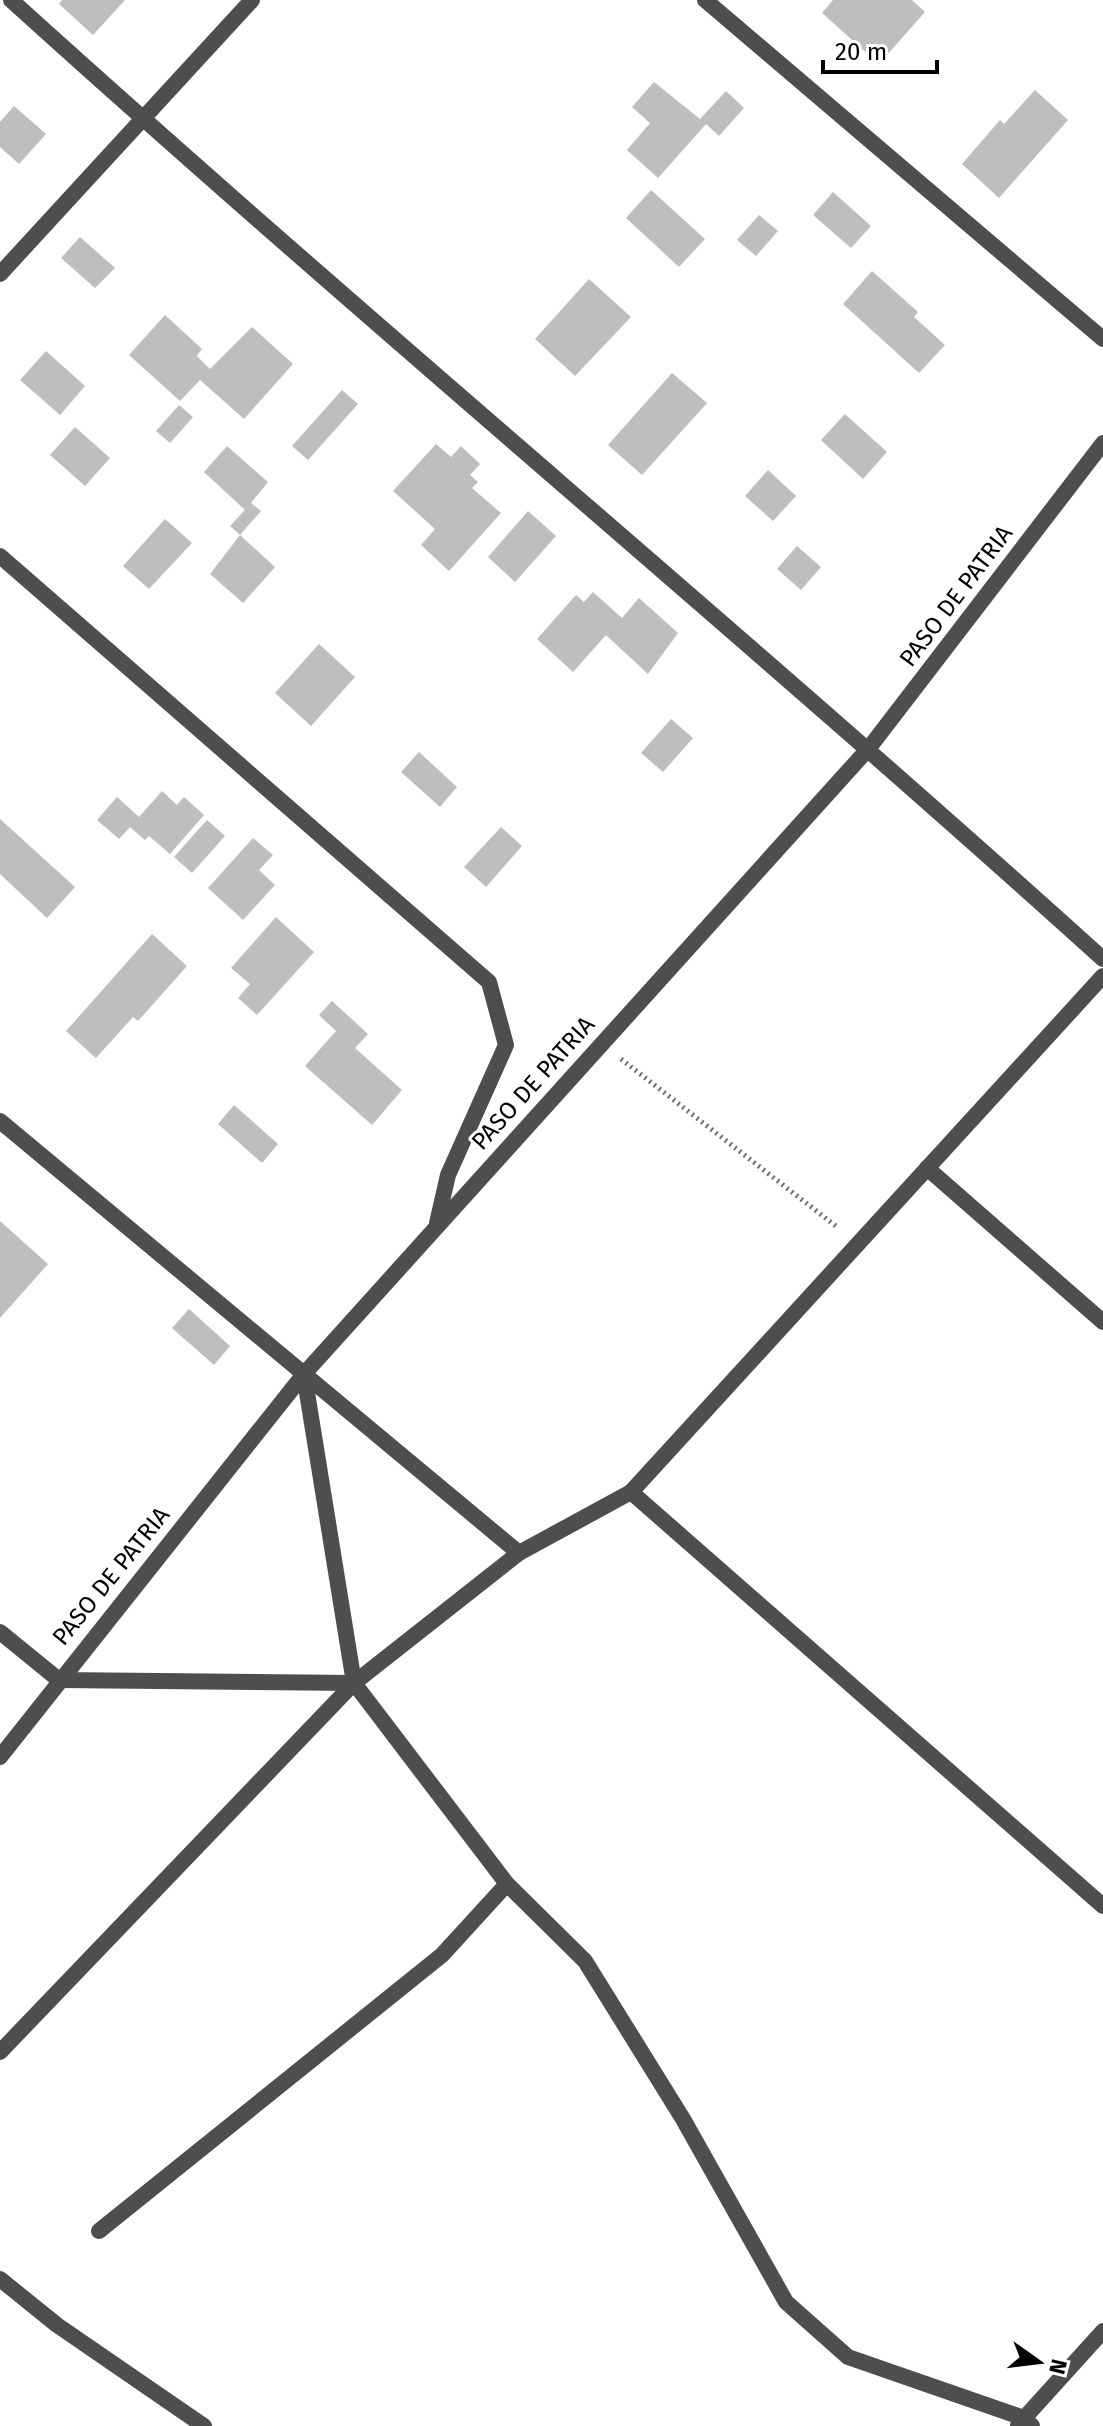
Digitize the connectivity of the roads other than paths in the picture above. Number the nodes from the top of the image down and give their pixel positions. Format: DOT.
graph roads {
  1 [pos="11,0"];
  2 [pos="252,0"];
  3 [pos="705,0"];
  4 [pos="143,119"];
  5 [pos="0,274"];
  6 [pos="1103,339"];
  7 [pos="1103,443"];
  8 [pos="0,556"];
  9 [pos="869,748"];
  10 [pos="1103,959"];
  11 [pos="1103,976"];
  12 [pos="0,1121"];
  13 [pos="927,1168"];
  14 [pos="437,1225"];
  15 [pos="1103,1322"];
  16 [pos="304,1374"];
  17 [pos="631,1492"];
  18 [pos="519,1553"];
  19 [pos="0,1632"];
  20 [pos="59,1680"];
  21 [pos="354,1683"];
  22 [pos="0,1757"];
  23 [pos="507,1884"];
  24 [pos="1103,1906"];
  25 [pos="0,2052"];
  26 [pos="99,2231"];
  27 [pos="0,2279"];
  28 [pos="1103,2331"];
  29 [pos="1024,2423"];
  30 [pos="204,2426"];
  1 -- 4 [label="street"];
  2 -- 4 [label="street"];
  3 -- 6 [label="street"];
  4 -- 5 [label="street"];
  4 -- 9 [label="street"];
  7 -- 9 [label="street, PASO DE PATRIA"];
  8 -- 14 [label="street"];
  9 -- 10 [label="street"];
  9 -- 14 [label="street, PASO DE PATRIA"];
  11 -- 13 [label="street"];
  12 -- 16 [label="street"];
  13 -- 15 [label="street"];
  13 -- 17 [label="street"];
  14 -- 16 [label="street, PASO DE PATRIA"];
  16 -- 18 [label="street"];
  16 -- 20 [label="street, PASO DE PATRIA"];
  16 -- 21 [label="street"];
  17 -- 18 [label="street"];
  17 -- 24 [label="street"];
  18 -- 21 [label="street"];
  19 -- 20 [label="street"];
  20 -- 21 [label="street"];
  20 -- 22 [label="street, PASO DE PATRIA"];
  21 -- 23 [label="street"];
  21 -- 25 [label="street"];
  23 -- 26 [label="street"];
  23 -- 29 [label="street"];
  27 -- 30 [label="street"];
  28 -- 29 [label="street"];
}
